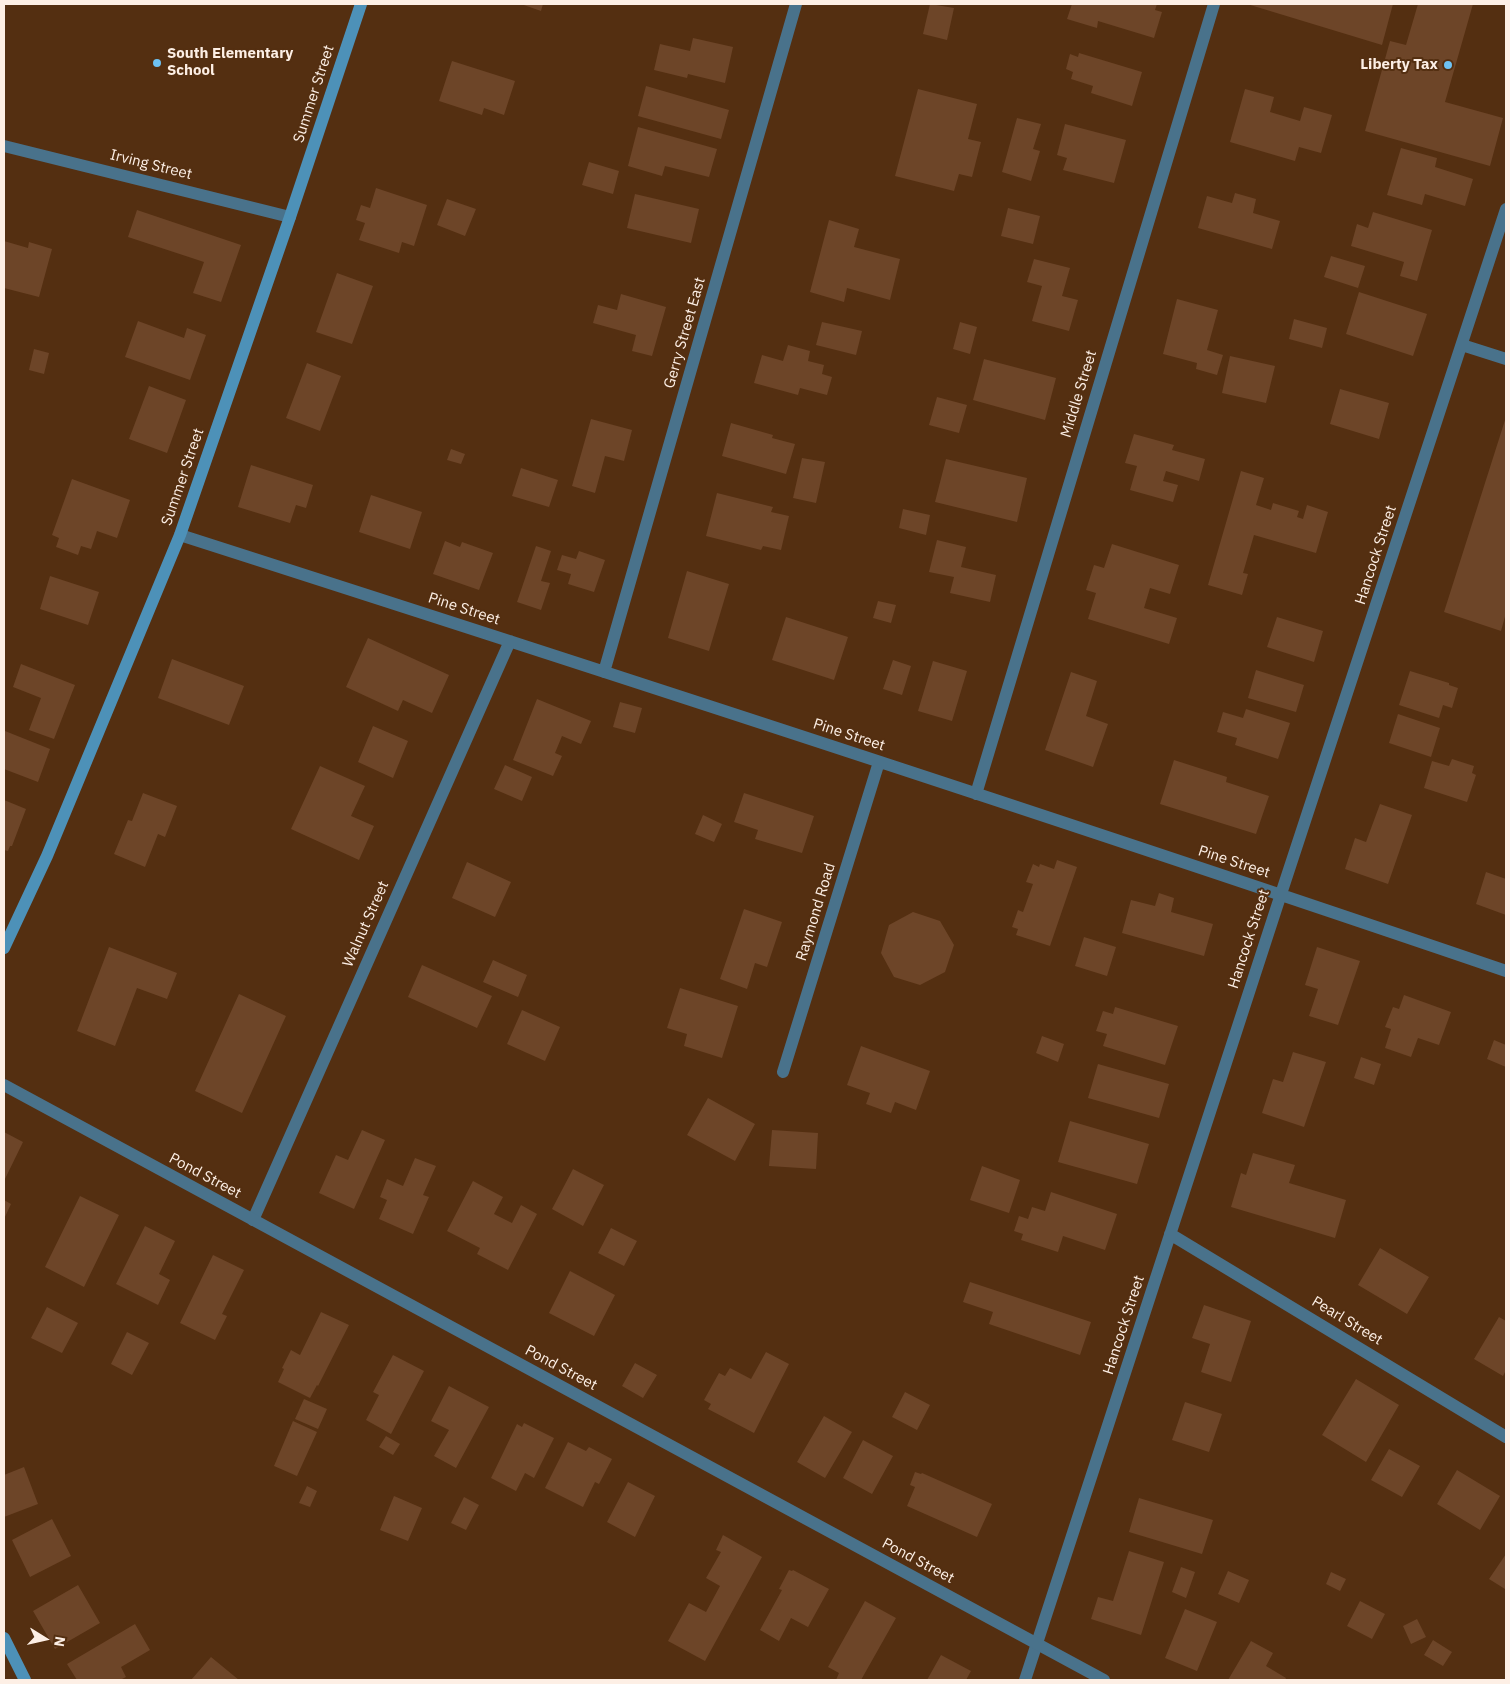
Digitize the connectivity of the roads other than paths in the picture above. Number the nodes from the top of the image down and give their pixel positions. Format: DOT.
graph roads {
  1 [pos="361,4"];
  2 [pos="796,4"];
  3 [pos="1214,4"];
  4 [pos="4,146"];
  5 [pos="1506,209"];
  6 [pos="290,217"];
  7 [pos="1462,345"];
  8 [pos="1506,359"];
  9 [pos="180,535"];
  10 [pos="510,641"];
  11 [pos="604,672"];
  12 [pos="879,762"];
  13 [pos="976,794"];
  14 [pos="1281,894"];
  15 [pos="4,948"];
  16 [pos="1506,971"];
  17 [pos="784,1072"];
  18 [pos="4,1085"];
  19 [pos="253,1220"];
  20 [pos="1170,1234"];
  21 [pos="1506,1437"];
  22 [pos="4,1638"];
  23 [pos="1037,1644"];
  24 [pos="26,1680"];
  25 [pos="1025,1680"];
  26 [pos="1104,1680"];
  1 -- 6 [label="main road, Summer Street"];
  2 -- 11 [label="street, Gerry Street East"];
  3 -- 13 [label="street, Middle Street"];
  4 -- 6 [label="street, Irving Street"];
  5 -- 7 [label="street, Hancock Street"];
  6 -- 9 [label="main road, Summer Street"];
  7 -- 8 [label="street"];
  7 -- 14 [label="street, Hancock Street"];
  9 -- 10 [label="street, Pine Street"];
  9 -- 15 [label="main road, Summer Street"];
  10 -- 11 [label="street, Pine Street"];
  10 -- 19 [label="street, Walnut Street"];
  11 -- 12 [label="street, Pine Street"];
  12 -- 13 [label="street, Pine Street"];
  12 -- 17 [label="street, Raymond Road"];
  13 -- 14 [label="street, Pine Street"];
  14 -- 16 [label="street, Pine Street"];
  14 -- 20 [label="street, Hancock Street"];
  18 -- 19 [label="street, Pond Street"];
  19 -- 23 [label="street, Pond Street"];
  20 -- 21 [label="street, Pearl Street"];
  20 -- 23 [label="street, Hancock Street"];
  22 -- 24 [label="main road"];
  23 -- 25 [label="street, Hancock Street"];
  23 -- 26 [label="street, Pond Street"];
}
